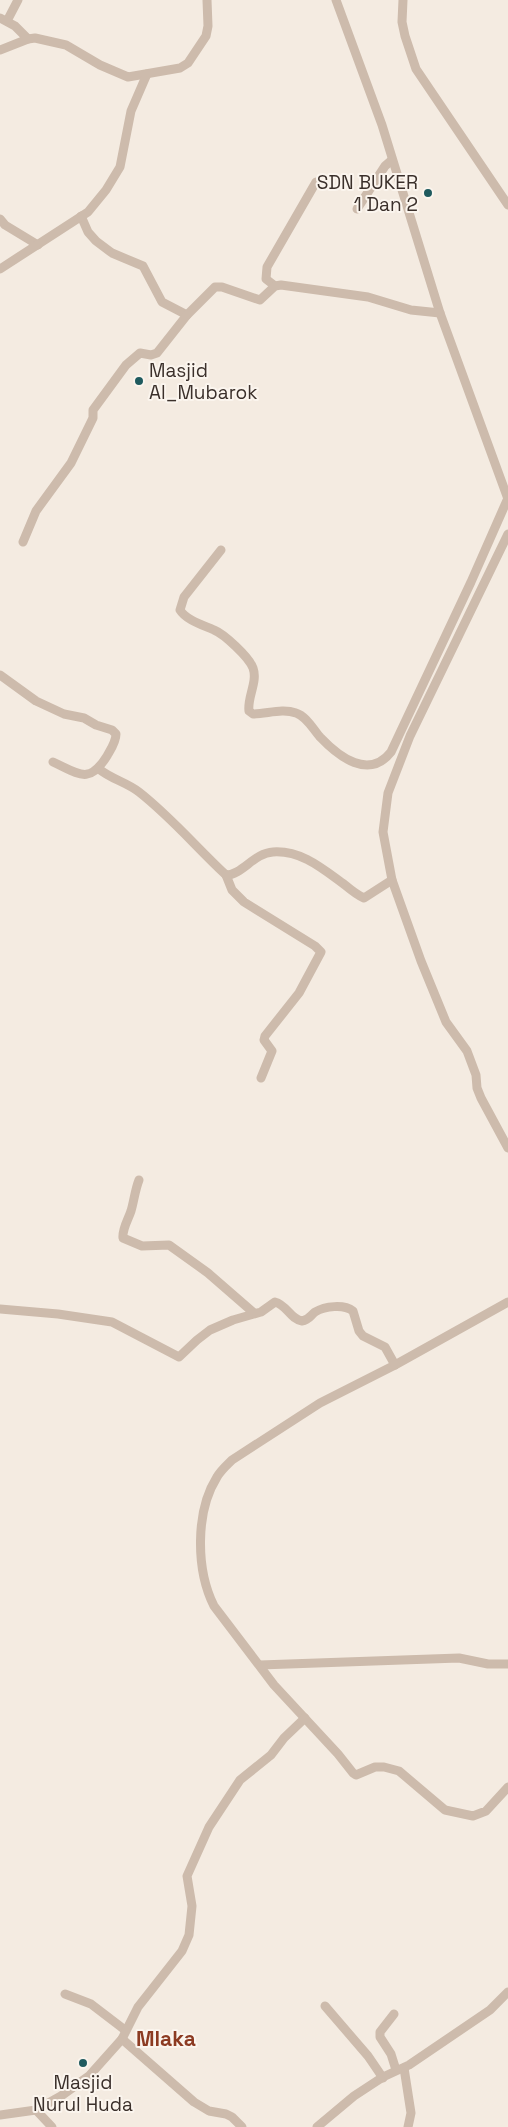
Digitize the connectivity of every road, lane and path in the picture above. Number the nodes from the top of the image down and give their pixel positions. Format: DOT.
graph roads {
  1 [pos="18,0"];
  2 [pos="207,0"];
  3 [pos="336,0"];
  4 [pos="402,0"];
  5 [pos="4,19"];
  6 [pos="28,39"];
  7 [pos="0,50"];
  8 [pos="147,74"];
  9 [pos="392,160"];
  10 [pos="316,182"];
  11 [pos="508,205"];
  12 [pos="357,209"];
  13 [pos="81,216"];
  14 [pos="0,218"];
  15 [pos="38,245"];
  16 [pos="0,269"];
  17 [pos="275,286"];
  18 [pos="440,313"];
  19 [pos="187,315"];
  20 [pos="508,498"];
  21 [pos="508,534"];
  22 [pos="23,542"];
  23 [pos="221,550"];
  24 [pos="0,675"];
  25 [pos="54,762"];
  26 [pos="99,769"];
  27 [pos="226,875"];
  28 [pos="390,881"];
  29 [pos="260,1078"];
  30 [pos="508,1148"];
  31 [pos="139,1180"];
  32 [pos="508,1302"];
  33 [pos="0,1309"];
  34 [pos="254,1312"];
  35 [pos="392,1360"];
  36 [pos="508,1664"];
  37 [pos="260,1665"];
  38 [pos="303,1721"];
  39 [pos="508,1787"];
  40 [pos="508,1992"];
  41 [pos="65,1994"];
  42 [pos="325,2006"];
  43 [pos="394,2014"];
  44 [pos="123,2034"];
  45 [pos="398,2070"];
  46 [pos="383,2077"];
  47 [pos="36,2110"];
  48 [pos="411,2113"];
  49 [pos="0,2115"];
  50 [pos="52,2127"];
  51 [pos="242,2127"];
  52 [pos="317,2127"];
  53 [pos="408,2127"];
  54 [pos="416,2127"];
  1 -- 5 [label="street"];
  2 -- 8 [label="street"];
  3 -- 9 [label="street"];
  4 -- 11 [label="street"];
  5 -- 6 [label="street"];
  6 -- 7 [label="street"];
  6 -- 8 [label="street"];
  8 -- 13 [label="street"];
  9 -- 12 [label="street"];
  9 -- 18 [label="street"];
  10 -- 17 [label="street"];
  13 -- 15 [label="street"];
  13 -- 19 [label="street"];
  14 -- 15 [label="street"];
  15 -- 16 [label="street"];
  17 -- 18 [label="street"];
  17 -- 19 [label="street"];
  18 -- 20 [label="street"];
  19 -- 22 [label="street"];
  20 -- 23 [label="street"];
  21 -- 28 [label="street"];
  24 -- 26 [label="street"];
  25 -- 26 [label="street"];
  26 -- 27 [label="street"];
  27 -- 28 [label="street"];
  27 -- 29 [label="street"];
  28 -- 30 [label="street"];
  31 -- 34 [label="street"];
  32 -- 35 [label="street"];
  33 -- 34 [label="street"];
  34 -- 35 [label="street"];
  35 -- 37 [label="street"];
  36 -- 37 [label="street"];
  37 -- 38 [label="street"];
  38 -- 39 [label="street"];
  38 -- 44 [label="street"];
  40 -- 45 [label="street"];
  41 -- 44 [label="street"];
  42 -- 46 [label="street"];
  43 -- 45 [label="street"];
  44 -- 47 [label="street"];
  44 -- 51 [label="street"];
  45 -- 46 [label="street"];
  45 -- 48 [label="street"];
  46 -- 52 [label="street"];
  47 -- 49 [label="street"];
  47 -- 50 [label="street"];
  48 -- 53 [label="street"];
  48 -- 54 [label="street"];
}
